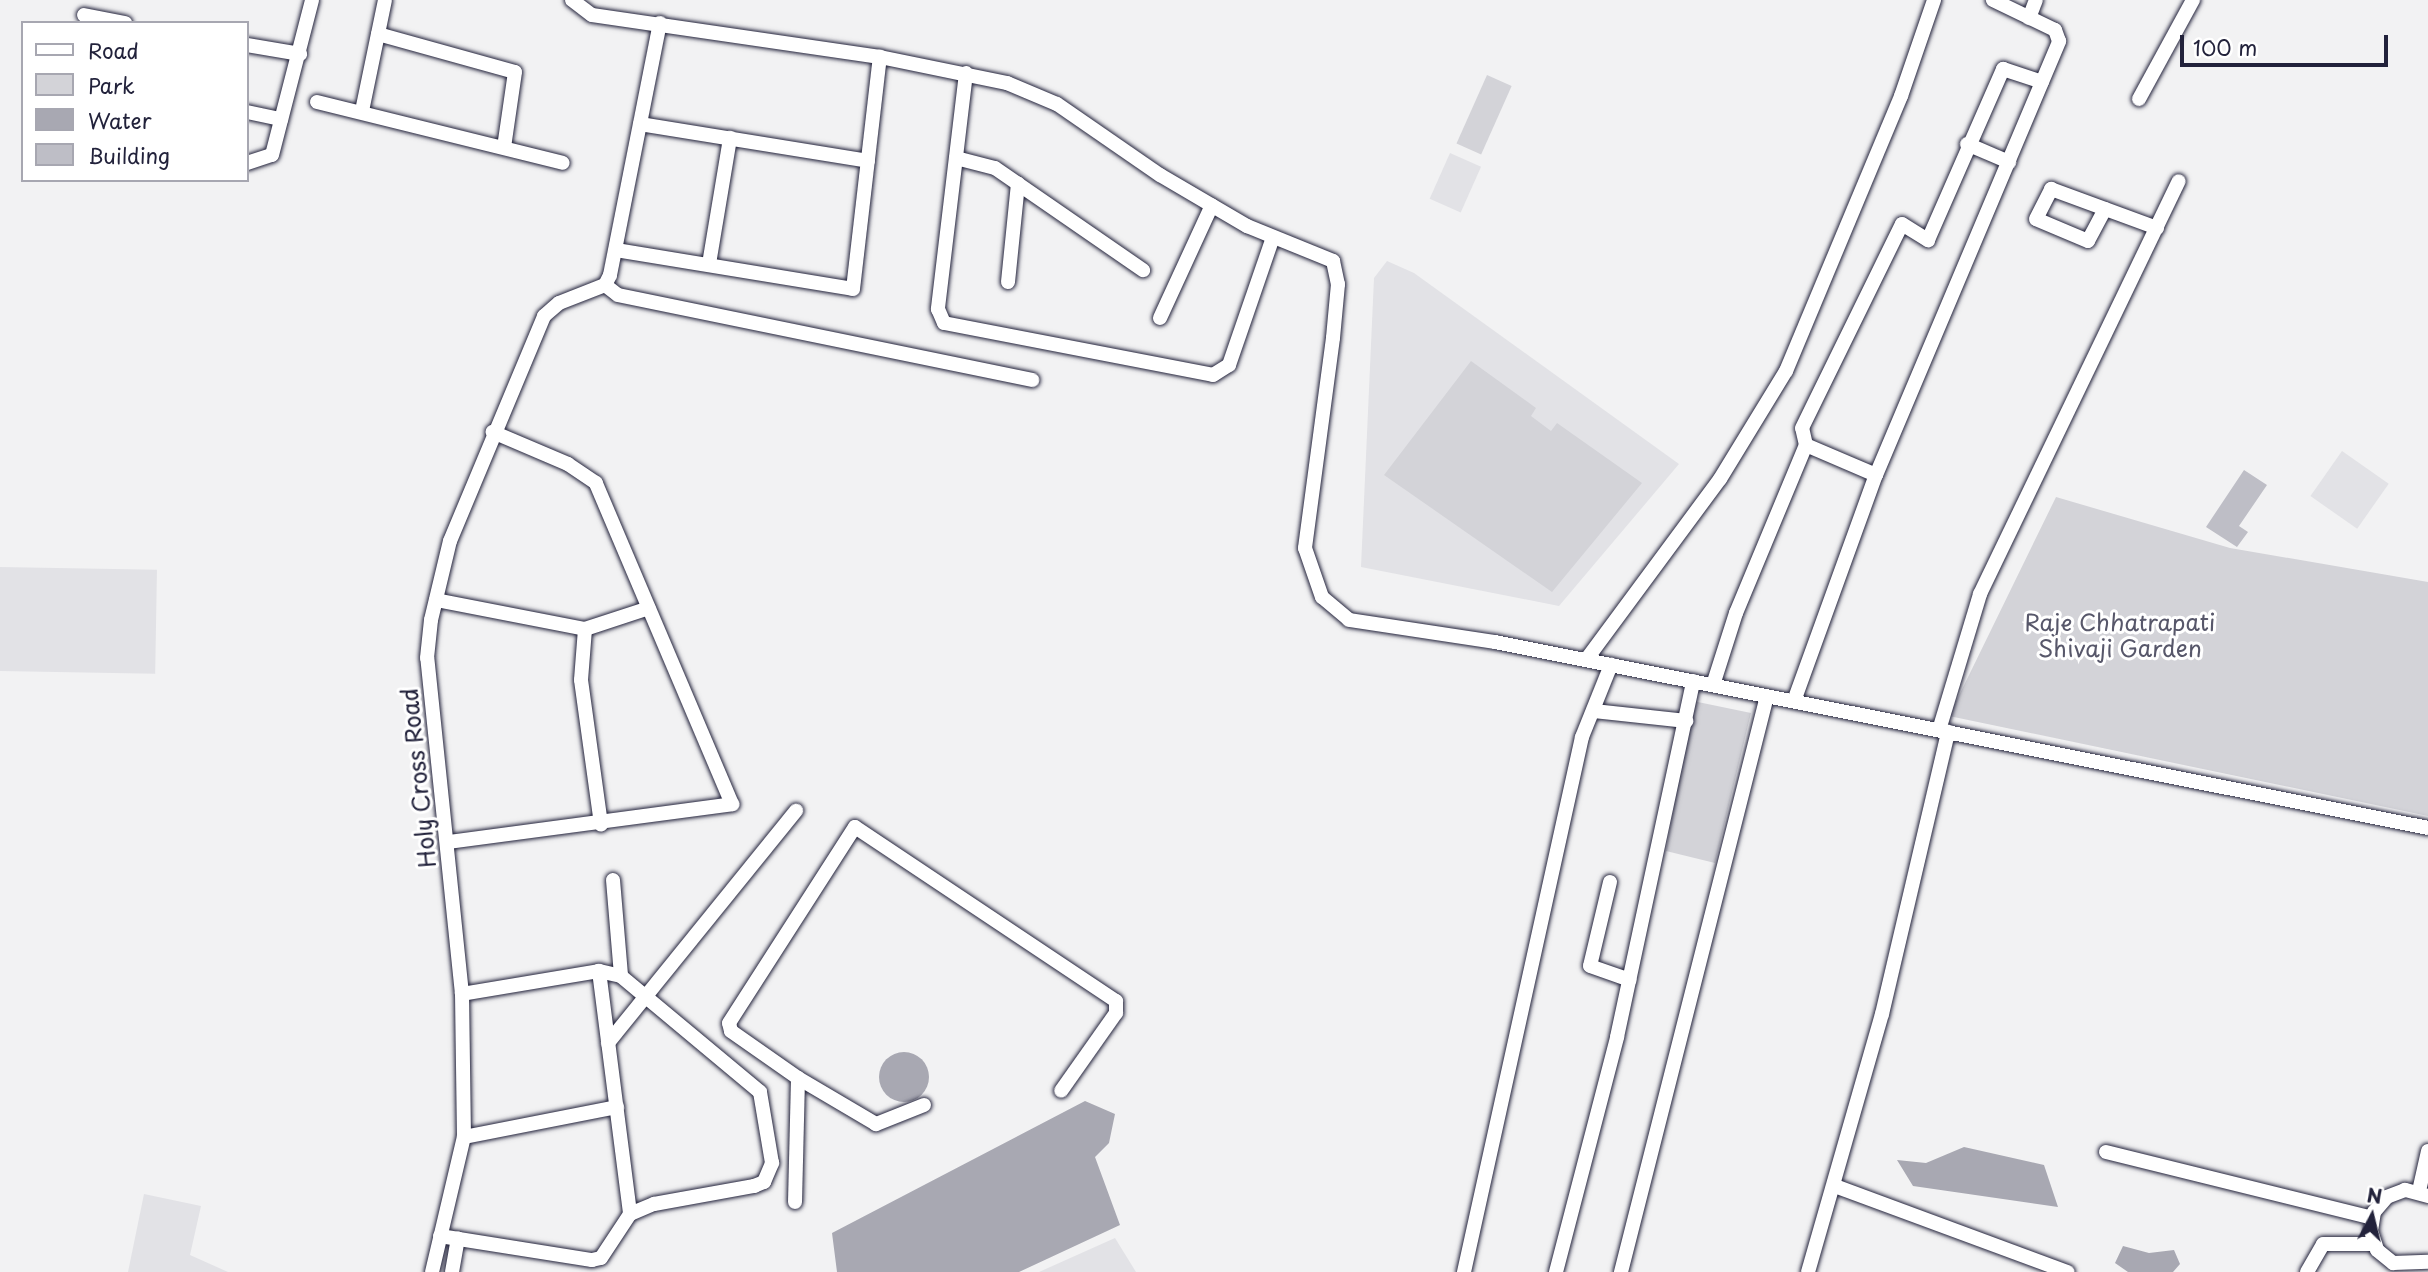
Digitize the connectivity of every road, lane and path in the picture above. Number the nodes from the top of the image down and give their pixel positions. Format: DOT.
graph roads {
  1 [pos="312,0"];
  2 [pos="386,0"];
  3 [pos="572,0"];
  4 [pos="1934,0"];
  5 [pos="1993,0"];
  6 [pos="2036,0"];
  7 [pos="2193,0"];
  8 [pos="84,15"];
  9 [pos="2029,18"];
  10 [pos="115,21"];
  11 [pos="660,23"];
  12 [pos="378,34"];
  13 [pos="248,45"];
  14 [pos="300,54"];
  15 [pos="880,57"];
  16 [pos="966,73"];
  17 [pos="2042,82"];
  18 [pos="2139,99"];
  19 [pos="317,103"];
  20 [pos="362,111"];
  21 [pos="248,112"];
  22 [pos="281,119"];
  23 [pos="640,124"];
  24 [pos="730,138"];
  25 [pos="1967,144"];
  26 [pos="504,147"];
  27 [pos="956,158"];
  28 [pos="868,161"];
  29 [pos="2009,162"];
  30 [pos="248,163"];
  31 [pos="563,163"];
  32 [pos="2179,181"];
  33 [pos="1018,184"];
  34 [pos="1212,205"];
  35 [pos="2105,209"];
  36 [pos="2157,228"];
  37 [pos="1273,237"];
  38 [pos="616,250"];
  39 [pos="709,264"];
  40 [pos="1143,270"];
  41 [pos="1008,282"];
  42 [pos="605,285"];
  43 [pos="1160,318"];
  44 [pos="1032,380"];
  45 [pos="493,432"];
  46 [pos="1806,445"];
  47 [pos="1876,475"];
  48 [pos="436,600"];
  49 [pos="649,608"];
  50 [pos="585,629"];
  51 [pos="1586,660"];
  52 [pos="1611,664"];
  53 [pos="1693,681"];
  54 [pos="1713,685"];
  55 [pos="1767,696"];
  56 [pos="1794,701"];
  57 [pos="1594,711"];
  58 [pos="1686,721"];
  59 [pos="1944,731"];
  60 [pos="796,811"];
  61 [pos="601,825"];
  62 [pos="2428,828"];
  63 [pos="449,842"];
  64 [pos="613,880"];
  65 [pos="1610,883"];
  66 [pos="598,971"];
  67 [pos="621,976"];
  68 [pos="1630,980"];
  69 [pos="462,994"];
  70 [pos="649,998"];
  71 [pos="608,1044"];
  72 [pos="798,1078"];
  73 [pos="1060,1091"];
  74 [pos="923,1105"];
  75 [pos="617,1107"];
  76 [pos="464,1137"];
  77 [pos="2428,1150"];
  78 [pos="2106,1152"];
  79 [pos="1835,1186"];
  80 [pos="2423,1194"];
  81 [pos="795,1202"];
  82 [pos="630,1214"];
  83 [pos="2372,1218"];
  84 [pos="440,1236"];
  85 [pos="458,1239"];
  86 [pos="2374,1244"];
  87 [pos="599,1265"];
  88 [pos="2423,1266"];
  89 [pos="432,1272"];
  90 [pos="452,1272"];
  91 [pos="1464,1272"];
  92 [pos="1556,1272"];
  93 [pos="1621,1272"];
  94 [pos="1808,1272"];
  95 [pos="2068,1272"];
  96 [pos="2307,1272"];
  1 -- 14 [label="street"];
  2 -- 12 [label="street"];
  3 -- 11 [label="street"];
  4 -- 51 [label="street"];
  5 -- 9 [label="street"];
  6 -- 9 [label="street"];
  7 -- 18 [label="street"];
  8 -- 10 [label="street"];
  9 -- 17 [label="street"];
  11 -- 15 [label="street"];
  11 -- 23 [label="street"];
  12 -- 20 [label="street"];
  12 -- 26 [label="street"];
  13 -- 14 [label="street"];
  14 -- 22 [label="street"];
  15 -- 16 [label="street"];
  15 -- 28 [label="street"];
  16 -- 27 [label="street"];
  16 -- 34 [label="street"];
  17 -- 25 [label="street"];
  17 -- 29 [label="street"];
  19 -- 20 [label="street"];
  20 -- 26 [label="street"];
  21 -- 22 [label="street"];
  22 -- 30 [label="street"];
  23 -- 24 [label="street"];
  23 -- 38 [label="street"];
  24 -- 28 [label="street"];
  24 -- 39 [label="street"];
  25 -- 29 [label="street"];
  25 -- 46 [label="street"];
  26 -- 31 [label="street"];
  27 -- 33 [label="street"];
  27 -- 37 [label="street"];
  28 -- 39 [label="street"];
  29 -- 47 [label="street"];
  32 -- 36 [label="street"];
  33 -- 40 [label="street"];
  33 -- 41 [label="street"];
  34 -- 37 [label="street"];
  34 -- 43 [label="street"];
  35 -- 35 [label="street"];
  35 -- 36 [label="street"];
  36 -- 59 [label="street"];
  37 -- 51 [label="street"];
  38 -- 39 [label="street"];
  38 -- 42 [label="street"];
  42 -- 44 [label="street"];
  42 -- 45 [label="street, Holy Cross Road"];
  45 -- 48 [label="street, Holy Cross Road"];
  45 -- 49 [label="street"];
  46 -- 47 [label="street"];
  46 -- 54 [label="street"];
  47 -- 56 [label="street"];
  48 -- 50 [label="street"];
  48 -- 63 [label="street, Holy Cross Road"];
  49 -- 50 [label="street"];
  49 -- 61 [label="street"];
  50 -- 61 [label="street"];
  51 -- 52 [label="street"];
  52 -- 53 [label="street"];
  52 -- 57 [label="street"];
  53 -- 54 [label="street"];
  53 -- 58 [label="street"];
  54 -- 55 [label="street"];
  55 -- 56 [label="street"];
  55 -- 93 [label="street"];
  56 -- 59 [label="street"];
  57 -- 58 [label="street"];
  57 -- 91 [label="street"];
  58 -- 68 [label="street"];
  59 -- 62 [label="street"];
  59 -- 79 [label="street"];
  60 -- 70 [label="street"];
  61 -- 63 [label="street"];
  63 -- 69 [label="street, Holy Cross Road"];
  64 -- 67 [label="street"];
  65 -- 68 [label="street"];
  66 -- 67 [label="street"];
  66 -- 69 [label="street"];
  66 -- 71 [label="street"];
  67 -- 70 [label="street"];
  68 -- 92 [label="street"];
  69 -- 76 [label="street, Holy Cross Road"];
  70 -- 71 [label="street"];
  70 -- 82 [label="street"];
  71 -- 75 [label="street"];
  72 -- 73 [label="street"];
  72 -- 74 [label="street"];
  72 -- 81 [label="street"];
  75 -- 76 [label="street"];
  75 -- 82 [label="street"];
  76 -- 84 [label="street, Holy Cross Road"];
  77 -- 80 [label="street"];
  78 -- 83 [label="street"];
  79 -- 94 [label="street"];
  79 -- 95 [label="street"];
  80 -- 83 [label="street"];
  82 -- 87 [label="street"];
  83 -- 86 [label="street"];
  84 -- 85 [label="street"];
  84 -- 89 [label="street, Holy Cross Road"];
  85 -- 87 [label="street"];
  85 -- 90 [label="street"];
  86 -- 88 [label="street"];
  86 -- 96 [label="street"];
}
